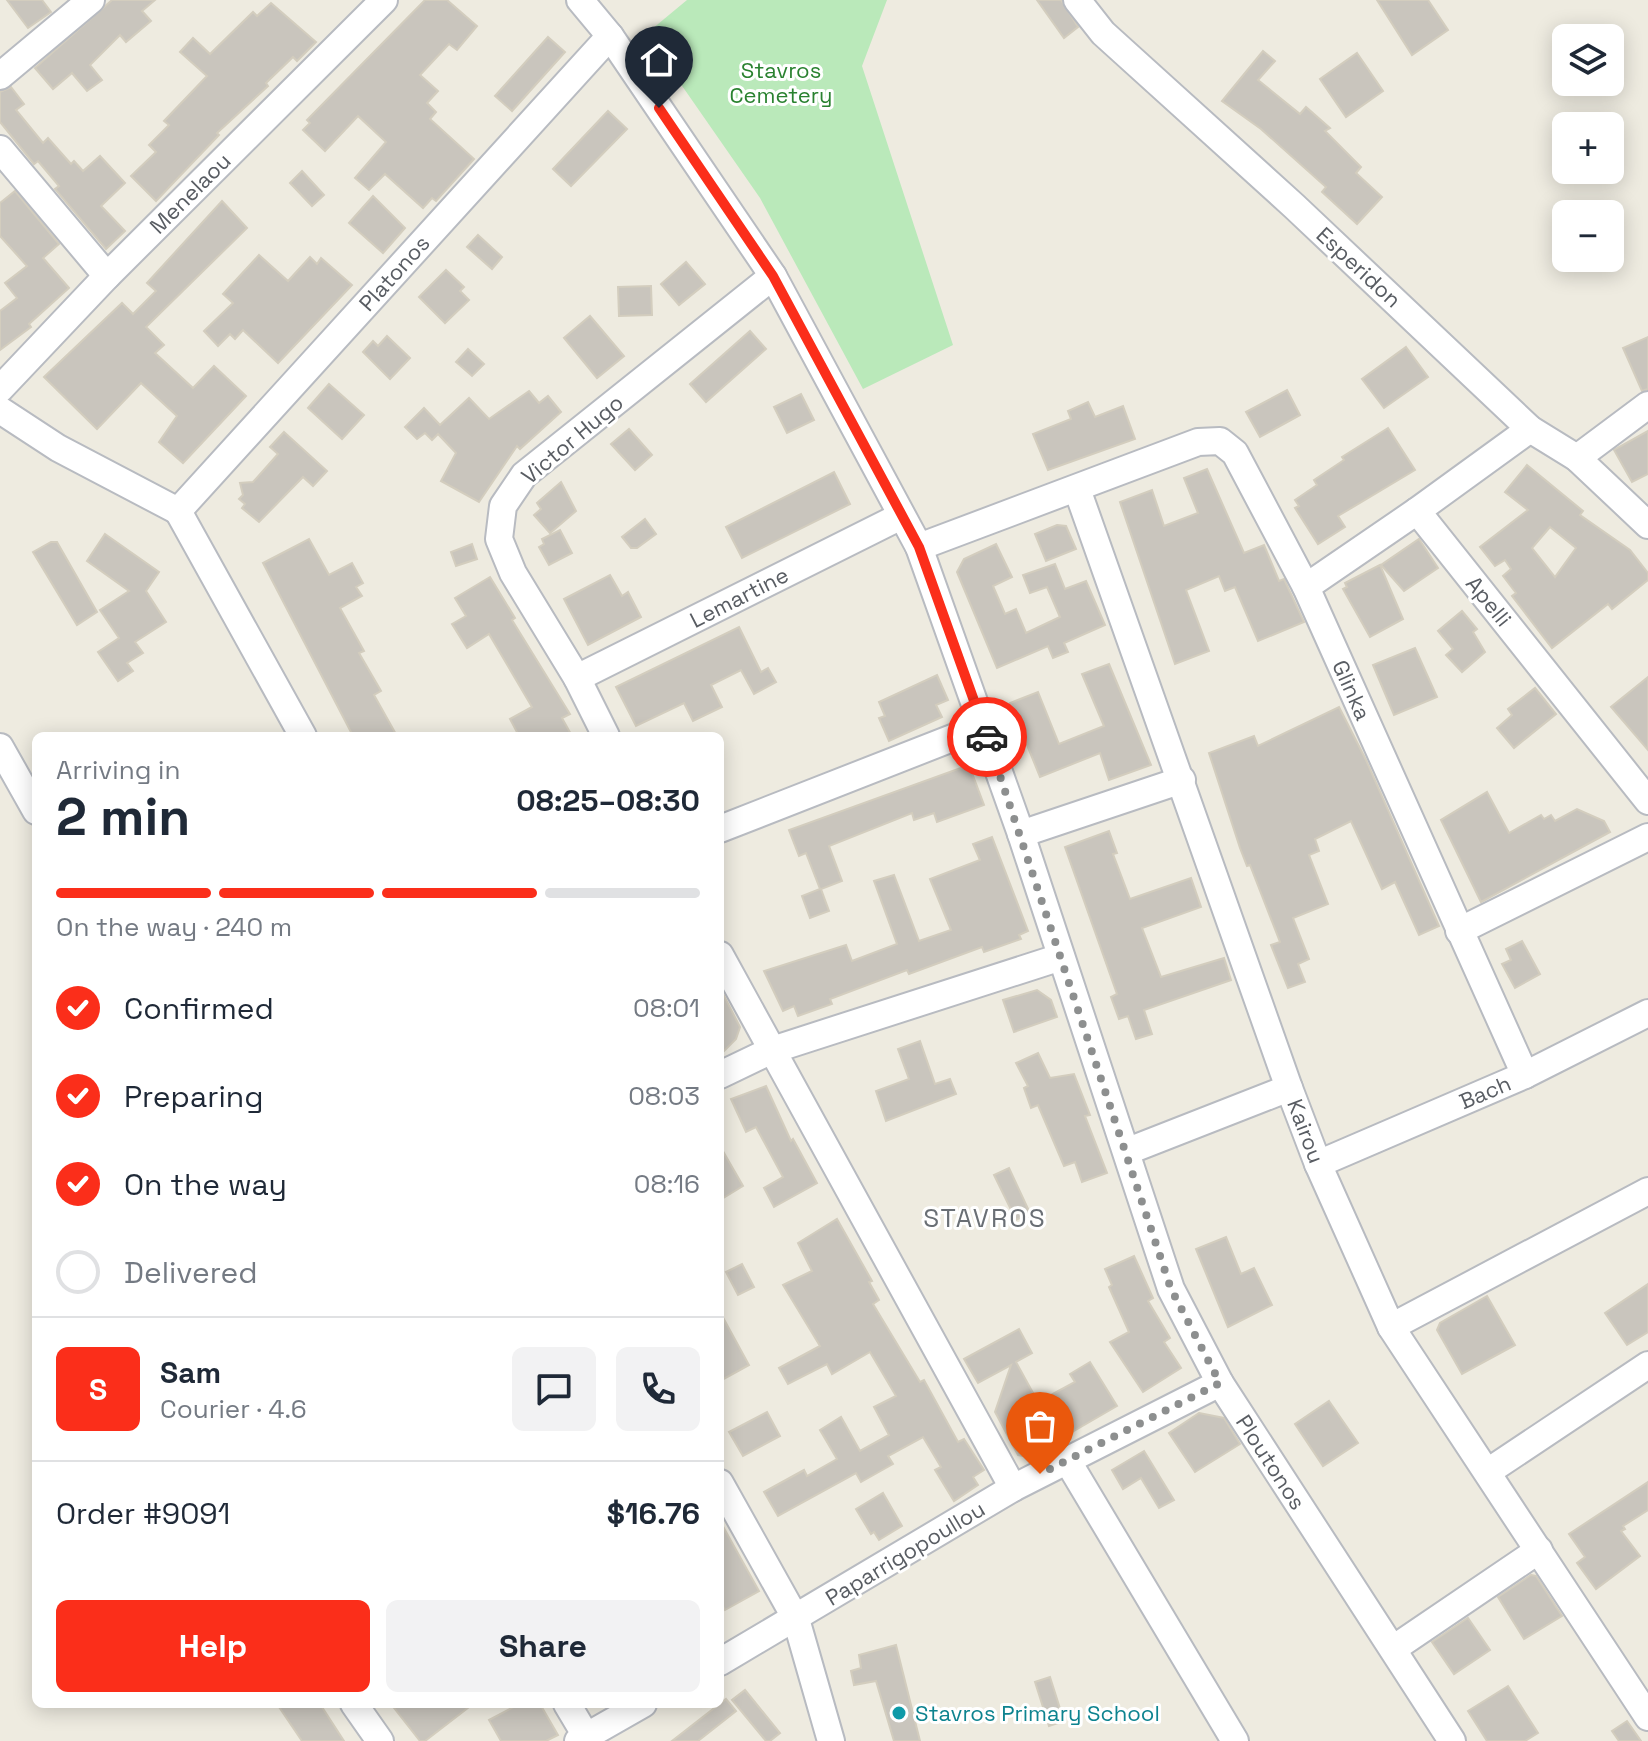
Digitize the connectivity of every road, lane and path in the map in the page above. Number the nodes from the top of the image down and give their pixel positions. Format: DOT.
graph roads {
  1 [pos="91,0"];
  2 [pos="384,0"];
  3 [pos="580,0"];
  4 [pos="1077,0"];
  5 [pos="610,36"];
  6 [pos="0,76"];
  7 [pos="0,149"];
  8 [pos="107,276"];
  9 [pos="773,276"];
  10 [pos="0,389"];
  11 [pos="1648,405"];
  12 [pos="0,410"];
  13 [pos="1530,429"];
  14 [pos="1577,458"];
  15 [pos="1077,489"];
  16 [pos="178,511"];
  17 [pos="1417,511"];
  18 [pos="901,516"];
  19 [pos="1648,525"];
  20 [pos="919,547"];
  21 [pos="1306,587"];
  22 [pos="577,678"];
  23 [pos="983,726"];
  24 [pos="301,732"];
  25 [pos="604,732"];
  26 [pos="0,747"];
  27 [pos="1182,780"];
  28 [pos="1648,801"];
  29 [pos="32,804"];
  30 [pos="724,827"];
  31 [pos="1021,834"];
  32 [pos="1648,837"];
  33 [pos="1459,931"];
  34 [pos="1061,957"];
  35 [pos="724,962"];
  36 [pos="1648,1013"];
  37 [pos="772,1050"];
  38 [pos="724,1073"];
  39 [pos="1525,1075"];
  40 [pos="1289,1088"];
  41 [pos="1128,1151"];
  42 [pos="1318,1164"];
  43 [pos="1648,1191"];
  44 [pos="1391,1327"];
  45 [pos="1644,1375"];
  46 [pos="1220,1383"];
  47 [pos="1067,1460"];
  48 [pos="1489,1471"];
  49 [pos="1013,1488"];
  50 [pos="724,1490"];
  51 [pos="1539,1550"];
  52 [pos="796,1619"];
  53 [pos="1393,1649"];
  54 [pos="724,1660"];
  55 [pos="357,1708"];
  56 [pos="569,1708"];
  57 [pos="636,1708"];
  58 [pos="1648,1717"];
  59 [pos="585,1739"];
  60 [pos="380,1741"];
  61 [pos="831,1741"];
  62 [pos="1235,1741"];
  63 [pos="1452,1741"];
  1 -- 6 [label="street"];
  2 -- 8 [label="street, Menelaou"];
  3 -- 5 [label="street, Ploutonos"];
  4 -- 13 [label="street, Esperidon"];
  5 -- 9 [label="street, Ploutonos"];
  5 -- 16 [label="street, Platonos"];
  7 -- 8 [label="street"];
  8 -- 10 [label="street, Menelaou"];
  9 -- 18 [label="street, Ploutonos"];
  9 -- 22 [label="street, Victor Hugo"];
  11 -- 14 [label="street"];
  12 -- 16 [label="street"];
  13 -- 14 [label="street, Esperidon"];
  13 -- 17 [label="street"];
  14 -- 19 [label="street, Esperidon"];
  15 -- 20 [label="street"];
  15 -- 21 [label="street, Glinka"];
  15 -- 27 [label="street, Kairou"];
  16 -- 24 [label="street"];
  17 -- 21 [label="street"];
  17 -- 28 [label="street, Apelli"];
  18 -- 20 [label="street, Ploutonos"];
  18 -- 22 [label="street, Lemartine"];
  20 -- 23 [label="street, Ploutonos"];
  21 -- 33 [label="street, Glinka"];
  22 -- 25 [label="street, Victor Hugo"];
  23 -- 30 [label="street"];
  23 -- 31 [label="street, Ploutonos"];
  26 -- 29 [label="street"];
  27 -- 31 [label="street"];
  27 -- 40 [label="street, Kairou"];
  31 -- 34 [label="street, Ploutonos"];
  32 -- 33 [label="street"];
  33 -- 39 [label="street, Glinka"];
  34 -- 37 [label="street"];
  34 -- 41 [label="street, Ploutonos"];
  35 -- 37 [label="street"];
  36 -- 39 [label="street, Bach"];
  37 -- 38 [label="street"];
  37 -- 49 [label="street"];
  39 -- 42 [label="street, Bach"];
  40 -- 41 [label="street"];
  40 -- 42 [label="street, Kairou"];
  41 -- 46 [label="street, Ploutonos"];
  42 -- 44 [label="street, Kairou"];
  43 -- 44 [label="street"];
  44 -- 48 [label="street, Kairou"];
  45 -- 48 [label="street"];
  46 -- 47 [label="street, Paparrigopoullou"];
  46 -- 53 [label="street, Ploutonos"];
  47 -- 49 [label="street, Paparrigopoullou"];
  47 -- 62 [label="street"];
  48 -- 51 [label="street, Kairou"];
  49 -- 52 [label="street, Paparrigopoullou"];
  50 -- 52 [label="street"];
  51 -- 53 [label="street"];
  51 -- 58 [label="street, Kairou"];
  52 -- 54 [label="street, Paparrigopoullou"];
  52 -- 61 [label="street"];
  53 -- 63 [label="street, Ploutonos"];
  55 -- 60 [label="street"];
  56 -- 59 [label="street"];
  57 -- 59 [label="street"];
}
